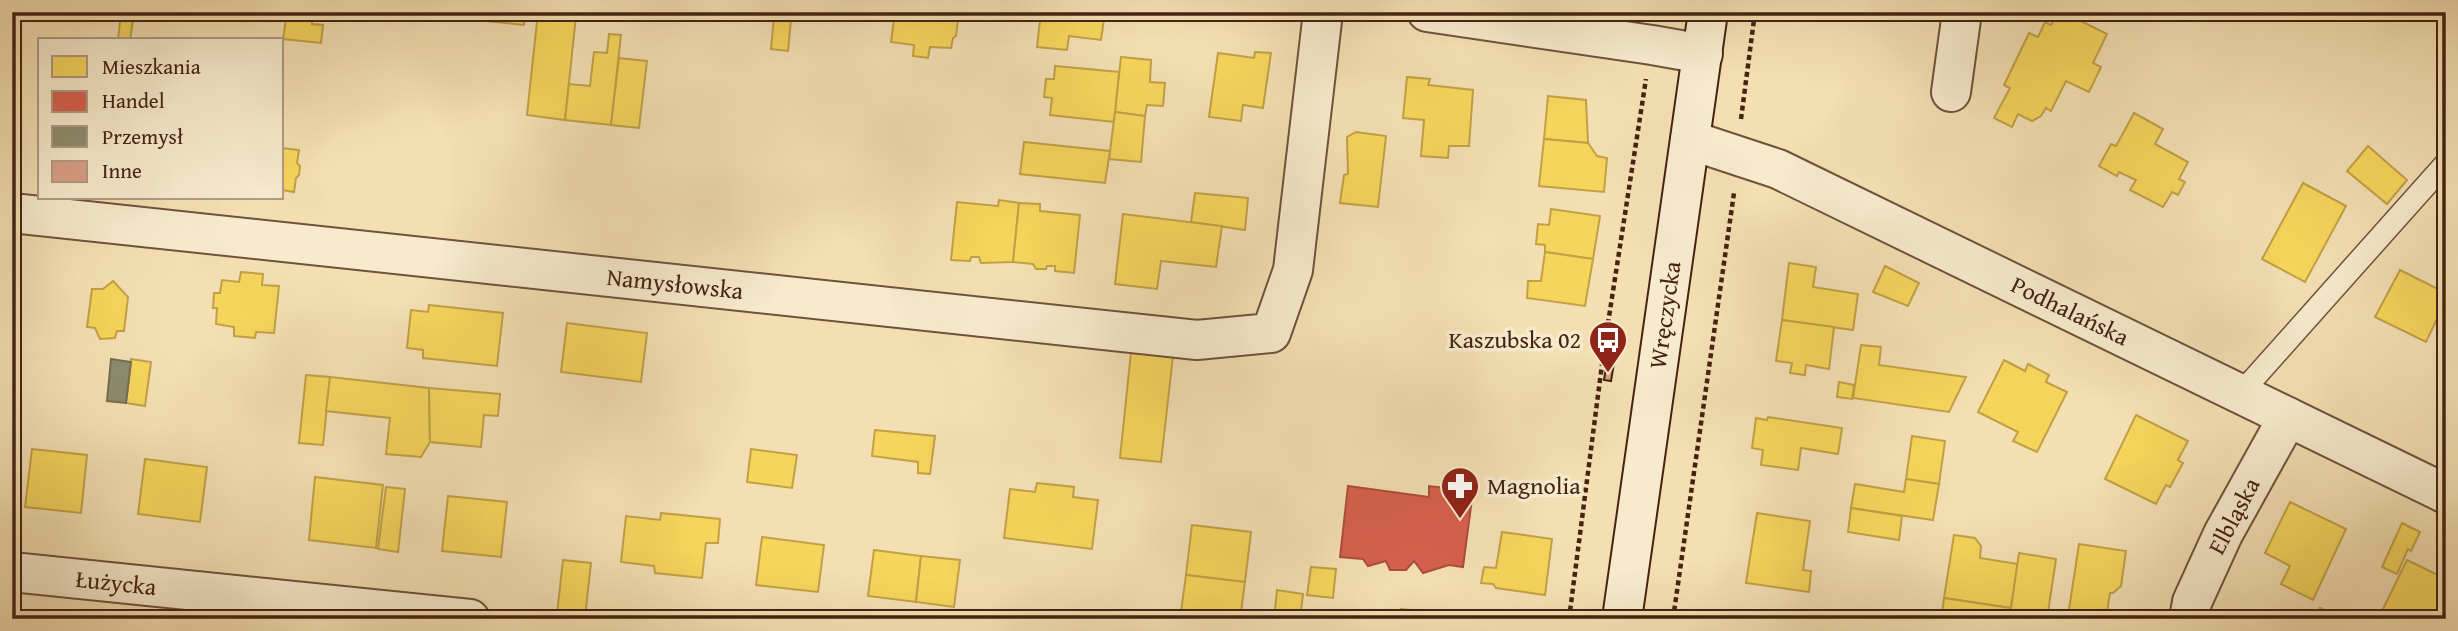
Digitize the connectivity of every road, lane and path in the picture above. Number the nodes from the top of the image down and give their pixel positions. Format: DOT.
graph roads {
  1 [pos="1323,12"];
  2 [pos="1427,12"];
  3 [pos="1708,12"];
  4 [pos="1755,12"];
  5 [pos="1962,12"];
  6 [pos="1651,45"];
  7 [pos="1703,54"];
  8 [pos="1951,92"];
  9 [pos="1690,140"];
  10 [pos="1740,156"];
  11 [pos="2446,163"];
  12 [pos="12,213"];
  13 [pos="2240,394"];
  14 [pos="2288,417"];
  15 [pos="2446,494"];
  16 [pos="12,572"];
  17 [pos="470,619"];
  18 [pos="1569,619"];
  19 [pos="1622,619"];
  20 [pos="1673,619"];
  21 [pos="2189,619"];
  1 -- 12 [label="street, Namysłowska"];
  2 -- 6 [label="street"];
  3 -- 7 [label="street, Wręczycka"];
  4 -- 10 [label="path"];
  5 -- 8 [label="street"];
  6 -- 7 [label="street"];
  6 -- 18 [label="path"];
  7 -- 9 [label="street, Wręczycka"];
  9 -- 10 [label="street, Podhalańska"];
  9 -- 19 [label="street, Wręczycka"];
  10 -- 13 [label="street, Podhalańska"];
  10 -- 20 [label="path"];
  11 -- 13 [label="lane"];
  13 -- 14 [label="street, Podhalańska"];
  14 -- 15 [label="street, Podhalańska"];
  14 -- 21 [label="street, Elbląska"];
  16 -- 17 [label="street, Łużycka"];
}
